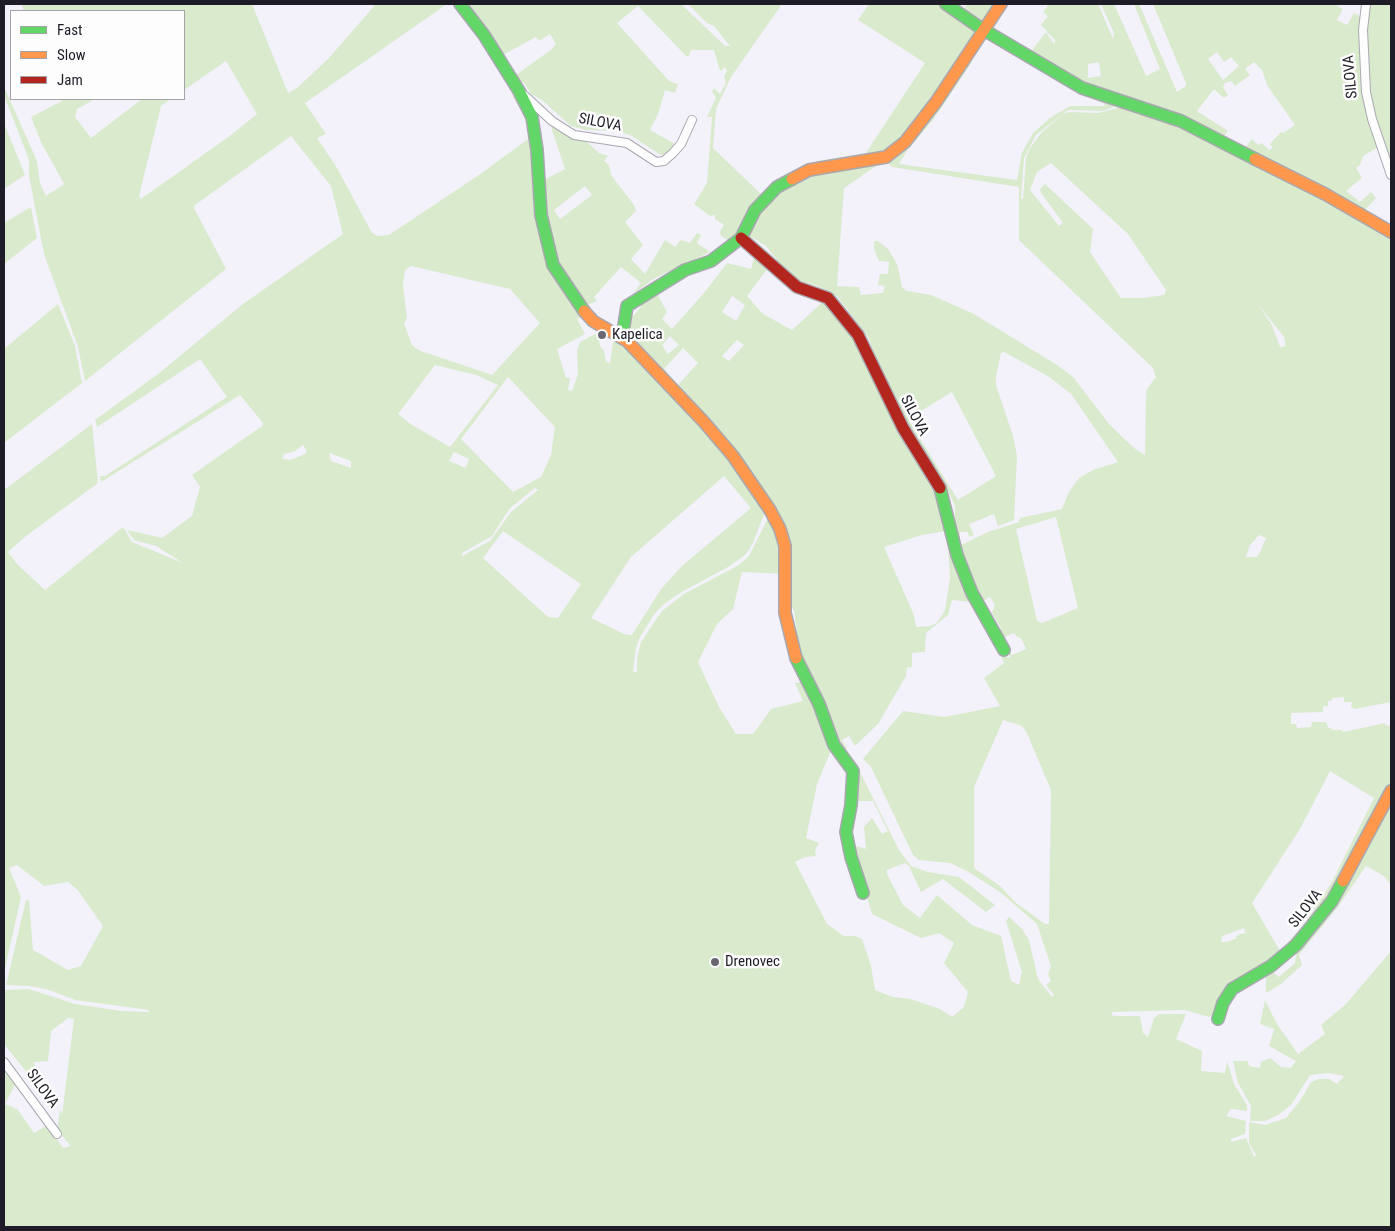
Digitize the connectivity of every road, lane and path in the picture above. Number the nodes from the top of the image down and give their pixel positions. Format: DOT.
graph roads {
  1 [pos="460,4"];
  2 [pos="946,4"];
  3 [pos="1001,4"];
  4 [pos="1366,4"];
  5 [pos="984,30"];
  6 [pos="518,91"];
  7 [pos="692,120"];
  8 [pos="1391,175"];
  9 [pos="1391,232"];
  10 [pos="742,238"];
  11 [pos="622,338"];
  12 [pos="1004,650"];
  13 [pos="1391,791"];
  14 [pos="863,893"];
  15 [pos="1218,1019"];
  16 [pos="4,1062"];
  17 [pos="56,1134"];
  1 -- 6 [label="street"];
  2 -- 5 [label="street"];
  3 -- 5 [label="street"];
  4 -- 8 [label="street, SILOVA"];
  5 -- 9 [label="street"];
  5 -- 10 [label="street"];
  6 -- 7 [label="street, SILOVA"];
  6 -- 11 [label="street"];
  10 -- 11 [label="street"];
  10 -- 12 [label="street, SILOVA"];
  11 -- 14 [label="street"];
  13 -- 15 [label="street, SILOVA"];
  16 -- 17 [label="street, SILOVA"];
}
